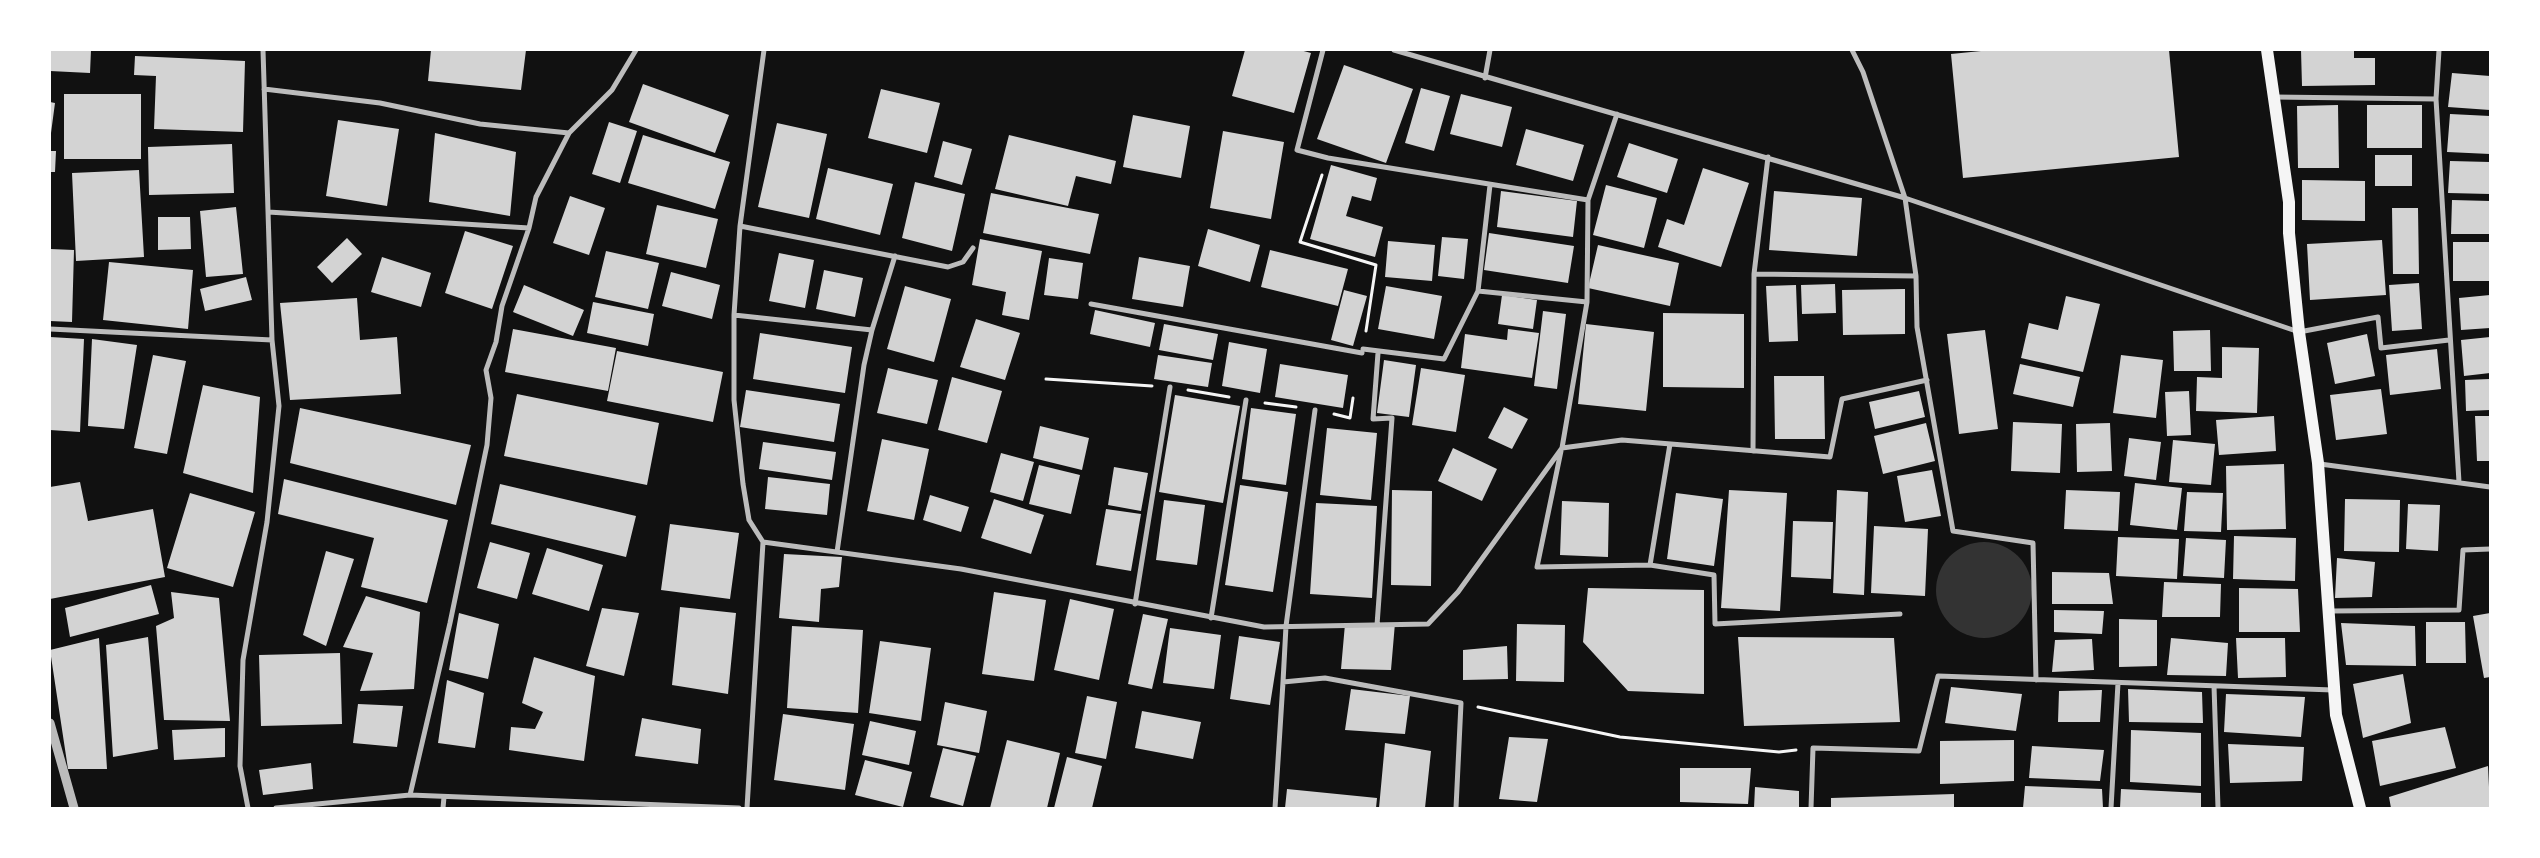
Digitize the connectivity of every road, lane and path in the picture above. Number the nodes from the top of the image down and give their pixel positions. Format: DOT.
graph roads {
  1 [pos="263,50"];
  2 [pos="636,50"];
  3 [pos="764,50"];
  4 [pos="1323,50"];
  5 [pos="1394,50"];
  6 [pos="1490,50"];
  7 [pos="1852,50"];
  8 [pos="2267,50"];
  9 [pos="2439,50"];
  10 [pos="1485,78"];
  11 [pos="264,89"];
  12 [pos="2274,97"];
  13 [pos="2436,99"];
  14 [pos="1617,114"];
  15 [pos="570,133"];
  16 [pos="1768,157"];
  17 [pos="1490,185"];
  18 [pos="1905,198"];
  19 [pos="1588,200"];
  20 [pos="268,212"];
  21 [pos="740,226"];
  22 [pos="529,228"];
  23 [pos="973,248"];
  24 [pos="895,256"];
  25 [pos="1754,274"];
  26 [pos="1916,276"];
  27 [pos="1478,291"];
  28 [pos="1587,302"];
  29 [pos="1091,304"];
  30 [pos="734,315"];
  31 [pos="50,329"];
  32 [pos="872,330"];
  33 [pos="2299,332"];
  34 [pos="272,340"];
  35 [pos="2449,340"];
  36 [pos="1378,353"];
  37 [pos="1927,380"];
  38 [pos="1170,387"];
  39 [pos="1246,400"];
  40 [pos="1315,410"];
  41 [pos="1670,444"];
  42 [pos="1562,448"];
  43 [pos="1754,451"];
  44 [pos="2318,463"];
  45 [pos="2459,482"];
  46 [pos="2490,488"];
  47 [pos="763,542"];
  48 [pos="2490,549"];
  49 [pos="836,552"];
  50 [pos="1650,565"];
  51 [pos="1135,604"];
  52 [pos="2327,611"];
  53 [pos="1900,614"];
  54 [pos="1211,618"];
  55 [pos="1377,625"];
  56 [pos="1286,626"];
  57 [pos="2036,680"];
  58 [pos="1283,682"];
  59 [pos="2118,683"];
  60 [pos="2214,686"];
  61 [pos="2334,690"];
  62 [pos="1460,703"];
  63 [pos="50,723"];
  64 [pos="1813,748"];
  65 [pos="410,795"];
  66 [pos="444,797"];
  67 [pos="74,808"];
  68 [pos="248,808"];
  69 [pos="276,808"];
  70 [pos="443,808"];
  71 [pos="739,808"];
  72 [pos="747,808"];
  73 [pos="1275,808"];
  74 [pos="1456,808"];
  75 [pos="1811,808"];
  76 [pos="2111,808"];
  77 [pos="2218,808"];
  78 [pos="2360,808"];
  1 -- 11 [label="street"];
  2 -- 15 [label="street"];
  3 -- 21 [label="street"];
  4 -- 17 [label="street"];
  5 -- 10 [label="street"];
  6 -- 10 [label="street"];
  7 -- 18 [label="street"];
  8 -- 12 [label="main road"];
  9 -- 13 [label="street"];
  10 -- 14 [label="street"];
  11 -- 15 [label="street"];
  11 -- 20 [label="street"];
  12 -- 13 [label="street"];
  12 -- 33 [label="main road"];
  13 -- 35 [label="street"];
  14 -- 16 [label="street"];
  14 -- 19 [label="street"];
  15 -- 22 [label="street"];
  16 -- 18 [label="street"];
  16 -- 25 [label="street"];
  17 -- 19 [label="street"];
  17 -- 27 [label="street"];
  18 -- 26 [label="street"];
  18 -- 33 [label="street"];
  19 -- 28 [label="street"];
  20 -- 22 [label="street"];
  20 -- 34 [label="street"];
  21 -- 24 [label="street"];
  21 -- 30 [label="street"];
  22 -- 65 [label="street"];
  23 -- 24 [label="street"];
  24 -- 32 [label="street"];
  25 -- 26 [label="street"];
  25 -- 43 [label="street"];
  26 -- 37 [label="street"];
  27 -- 28 [label="street"];
  27 -- 36 [label="street"];
  28 -- 42 [label="street"];
  29 -- 36 [label="street"];
  30 -- 32 [label="street"];
  30 -- 47 [label="street"];
  31 -- 34 [label="street"];
  32 -- 49 [label="street"];
  33 -- 35 [label="street"];
  33 -- 44 [label="main road"];
  34 -- 68 [label="street"];
  35 -- 45 [label="street"];
  36 -- 55 [label="street"];
  37 -- 43 [label="street"];
  37 -- 57 [label="street"];
  38 -- 51 [label="street"];
  39 -- 54 [label="street"];
  40 -- 56 [label="street"];
  41 -- 42 [label="street"];
  41 -- 43 [label="street"];
  41 -- 50 [label="street"];
  42 -- 50 [label="street"];
  42 -- 55 [label="street"];
  44 -- 45 [label="street"];
  44 -- 52 [label="main road"];
  45 -- 46 [label="street"];
  47 -- 49 [label="street"];
  47 -- 72 [label="street"];
  48 -- 52 [label="street"];
  49 -- 51 [label="street"];
  50 -- 53 [label="street"];
  51 -- 54 [label="street"];
  52 -- 61 [label="main road"];
  54 -- 56 [label="street"];
  55 -- 56 [label="street"];
  56 -- 58 [label="street"];
  57 -- 59 [label="street"];
  57 -- 64 [label="street"];
  58 -- 62 [label="street"];
  58 -- 73 [label="street"];
  59 -- 60 [label="street"];
  59 -- 76 [label="street"];
  60 -- 61 [label="street"];
  60 -- 77 [label="street"];
  61 -- 78 [label="main road"];
  62 -- 64 [label="path"];
  62 -- 74 [label="street"];
  63 -- 67 [label="street"];
  64 -- 75 [label="street"];
  65 -- 66 [label="street"];
  65 -- 69 [label="street"];
  66 -- 70 [label="street"];
  66 -- 71 [label="street"];
}
